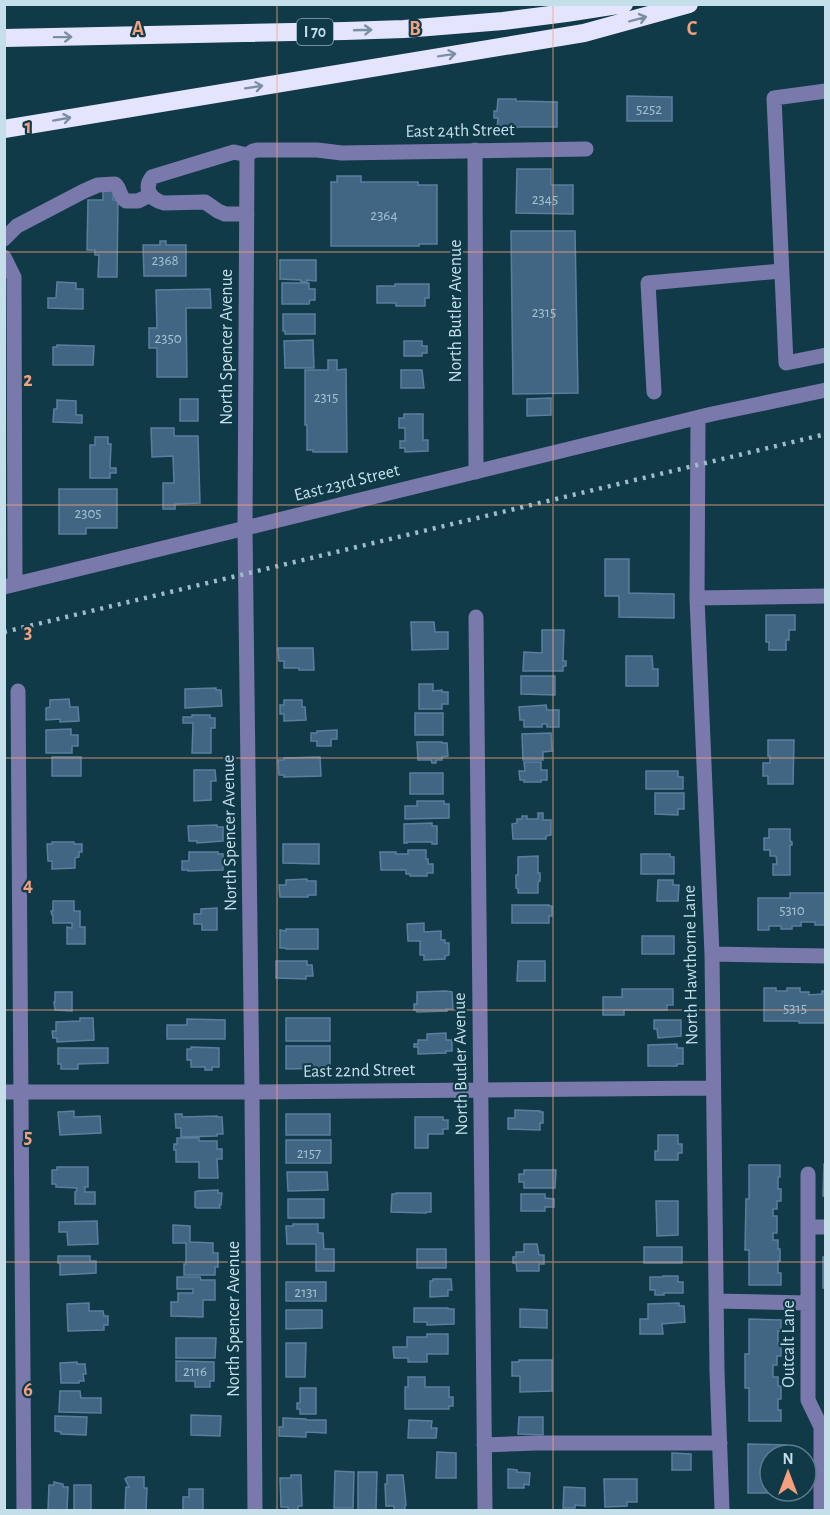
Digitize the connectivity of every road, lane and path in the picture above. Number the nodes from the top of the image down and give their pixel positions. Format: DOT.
graph roads {
  1 [pos="624,4"];
  2 [pos="689,4"];
  3 [pos="4,38"];
  4 [pos="825,91"];
  5 [pos="4,129"];
  6 [pos="586,149"];
  7 [pos="475,150"];
  8 [pos="247,155"];
  9 [pos="150,195"];
  10 [pos="247,214"];
  11 [pos="4,239"];
  12 [pos="4,256"];
  13 [pos="781,271"];
  14 [pos="825,355"];
  15 [pos="825,390"];
  16 [pos="654,392"];
  17 [pos="698,418"];
  18 [pos="476,472"];
  19 [pos="245,528"];
  20 [pos="10,585"];
  21 [pos="825,596"];
  22 [pos="697,598"];
  23 [pos="476,617"];
  24 [pos="13,699"];
  25 [pos="712,954"];
  26 [pos="825,956"];
  27 [pos="713,1088"];
  28 [pos="481,1089"];
  29 [pos="21,1091"];
  30 [pos="4,1092"];
  31 [pos="252,1092"];
  32 [pos="808,1174"];
  33 [pos="808,1227"];
  34 [pos="825,1227"];
  35 [pos="716,1301"];
  36 [pos="808,1303"];
  37 [pos="820,1412"];
  38 [pos="720,1443"];
  39 [pos="484,1445"];
  40 [pos="24,1510"];
  41 [pos="255,1510"];
  42 [pos="485,1510"];
  43 [pos="722,1510"];
  44 [pos="821,1510"];
  3 -- 1 [label="highway, I 70, one-way"];
  5 -- 2 [label="highway, one-way"];
  4 -- 13 [label="street"];
  6 -- 7 [label="street, East 24th Street"];
  7 -- 8 [label="street, East 24th Street"];
  7 -- 18 [label="street, North Butler Avenue"];
  8 -- 9 [label="street, East 24th Street"];
  8 -- 10 [label="street, North Spencer Avenue"];
  9 -- 10 [label="street"];
  9 -- 11 [label="street"];
  10 -- 19 [label="street, North Spencer Avenue"];
  12 -- 20 [label="street"];
  13 -- 14 [label="street"];
  13 -- 16 [label="street"];
  15 -- 17 [label="street, East 23rd Street"];
  17 -- 18 [label="street, East 23rd Street"];
  17 -- 22 [label="street, North Hawthorne Lane"];
  18 -- 19 [label="street, East 23rd Street"];
  19 -- 20 [label="street, East 23rd Street"];
  19 -- 31 [label="street, North Spencer Avenue"];
  21 -- 22 [label="street"];
  22 -- 25 [label="street, North Hawthorne Lane"];
  23 -- 28 [label="street, North Butler Avenue"];
  24 -- 29 [label="street"];
  25 -- 26 [label="street"];
  25 -- 27 [label="street, North Hawthorne Lane"];
  27 -- 28 [label="street, East 22nd Street"];
  27 -- 35 [label="street, North Hawthorne Lane"];
  28 -- 31 [label="street, East 22nd Street"];
  28 -- 39 [label="street, North Butler Avenue"];
  29 -- 30 [label="street, East 22nd Street"];
  29 -- 31 [label="street, East 22nd Street"];
  29 -- 40 [label="street"];
  31 -- 41 [label="street, North Spencer Avenue"];
  32 -- 33 [label="street, Outcalt Lane"];
  33 -- 34 [label="street"];
  33 -- 36 [label="street, Outcalt Lane"];
  35 -- 36 [label="street"];
  35 -- 38 [label="street, North Hawthorne Lane"];
  36 -- 37 [label="street, Outcalt Lane"];
  37 -- 44 [label="street, Outcalt Lane"];
  38 -- 39 [label="street"];
  38 -- 43 [label="street, North Hawthorne Lane"];
  39 -- 42 [label="street, North Butler Avenue"];
}
